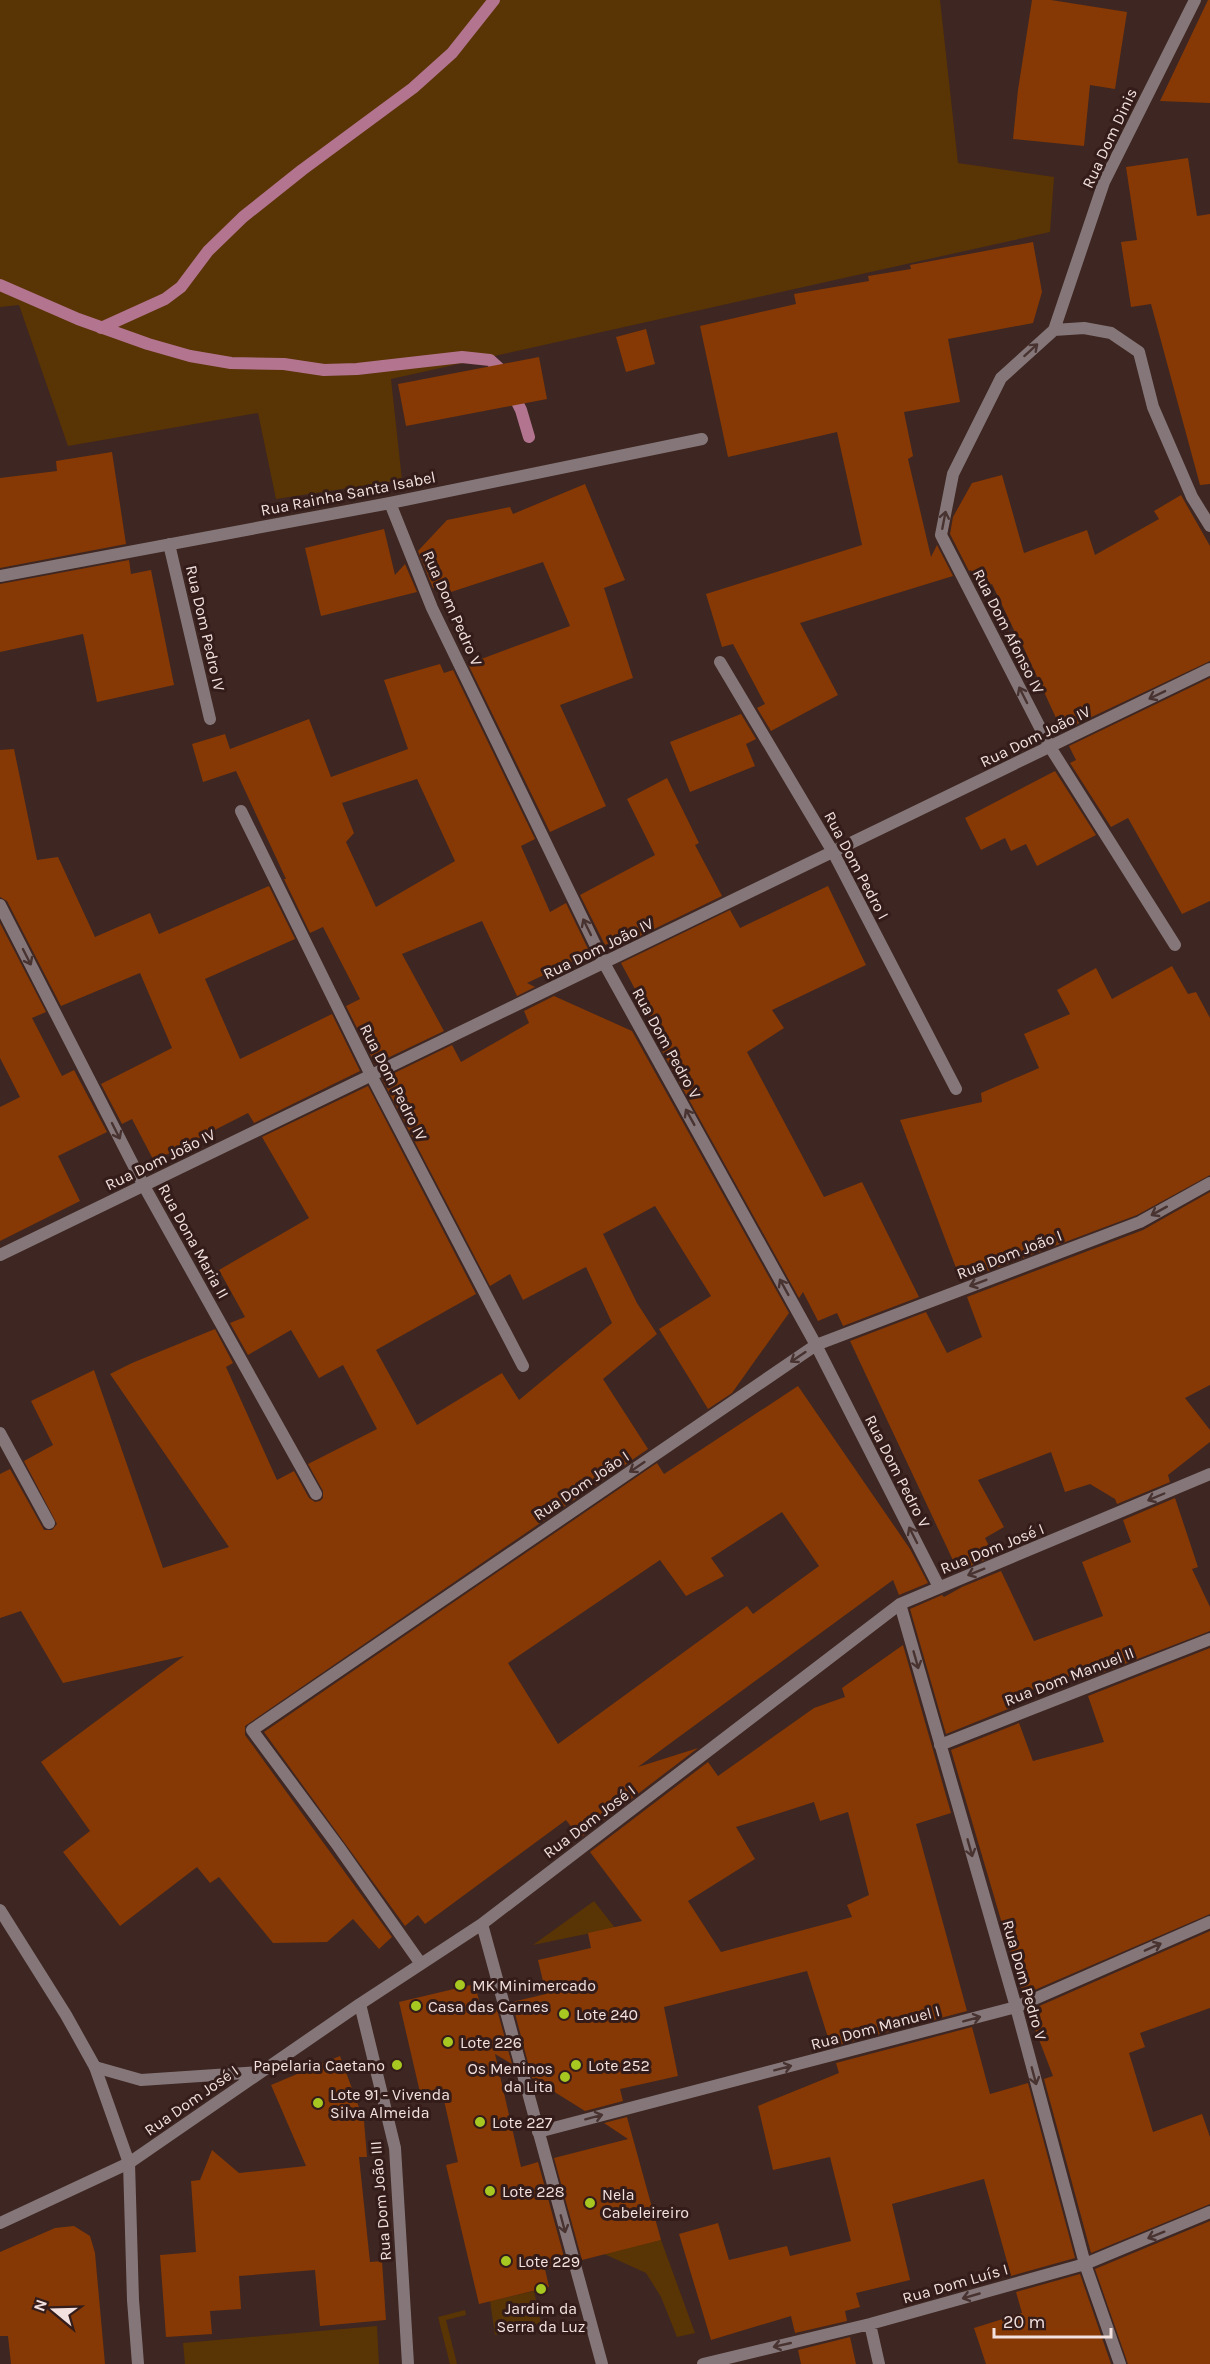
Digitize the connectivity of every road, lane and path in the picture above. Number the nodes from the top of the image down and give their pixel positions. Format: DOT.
graph roads {
  1 [pos="1195,0"];
  2 [pos="1053,330"];
  3 [pos="702,439"];
  4 [pos="390,503"];
  5 [pos="1210,526"];
  6 [pos="169,544"];
  7 [pos="0,576"];
  8 [pos="720,662"];
  9 [pos="1210,669"];
  10 [pos="210,719"];
  11 [pos="1050,747"];
  12 [pos="241,811"];
  13 [pos="833,852"];
  14 [pos="0,905"];
  15 [pos="1175,945"];
  16 [pos="604,963"];
  17 [pos="371,1075"];
  18 [pos="956,1089"];
  19 [pos="1210,1183"];
  20 [pos="144,1186"];
  21 [pos="0,1255"];
  22 [pos="816,1345"];
  23 [pos="523,1366"];
  24 [pos="0,1433"];
  25 [pos="1210,1474"];
  26 [pos="316,1494"];
  27 [pos="49,1523"];
  28 [pos="939,1587"];
  29 [pos="900,1604"];
  30 [pos="1210,1639"];
  31 [pos="940,1744"];
  32 [pos="0,1910"];
  33 [pos="1210,1922"];
  34 [pos="482,1924"];
  35 [pos="421,1964"];
  36 [pos="360,2004"];
  37 [pos="1016,2007"];
  38 [pos="95,2067"];
  39 [pos="260,2072"];
  40 [pos="538,2132"];
  41 [pos="129,2163"];
  42 [pos="1210,2212"];
  43 [pos="0,2223"];
  44 [pos="1084,2264"];
  45 [pos="870,2324"];
  46 [pos="138,2364"];
  47 [pos="408,2364"];
  48 [pos="602,2364"];
  49 [pos="703,2364"];
  50 [pos="879,2364"];
  51 [pos="1120,2364"];
  1 -- 2 [label="street, Rua Dom Dinis"];
  2 -- 5 [label="street"];
  11 -- 2 [label="street, Rua Dom Afonso IV, one-way"];
  3 -- 4 [label="street, Rua Rainha Santa Isabel"];
  4 -- 6 [label="street, Rua Rainha Santa Isabel"];
  16 -- 4 [label="street, Rua Dom Pedro V, one-way"];
  6 -- 7 [label="street, Rua Rainha Santa Isabel"];
  6 -- 10 [label="street, Rua Dom Pedro IV"];
  8 -- 13 [label="street, Rua Dom Pedro I"];
  9 -- 11 [label="street, Rua Dom João IV, one-way"];
  11 -- 13 [label="street, Rua Dom João IV"];
  11 -- 15 [label="street, Rua Dom Afonso IV"];
  12 -- 17 [label="street, Rua Dom Pedro IV"];
  13 -- 16 [label="street, Rua Dom João IV"];
  13 -- 18 [label="street, Rua Dom Pedro I"];
  14 -- 20 [label="street, Rua Dona Maria II, one-way"];
  16 -- 17 [label="street, Rua Dom João IV"];
  22 -- 16 [label="street, Rua Dom Pedro V, one-way"];
  17 -- 20 [label="street, Rua Dom João IV"];
  17 -- 23 [label="street, Rua Dom Pedro IV"];
  19 -- 22 [label="street, Rua Dom João I, one-way"];
  20 -- 21 [label="street, Rua Dom João IV"];
  20 -- 26 [label="street, Rua Dona Maria II"];
  28 -- 22 [label="street, Rua Dom Pedro V, one-way"];
  22 -- 35 [label="street, Rua Dom João I, one-way"];
  24 -- 27 [label="street"];
  25 -- 28 [label="street, Rua Dom José I, one-way"];
  28 -- 29 [label="street, Rua Dom José I"];
  29 -- 31 [label="street, Rua Dom Pedro V, one-way"];
  29 -- 34 [label="street, Rua Dom José I"];
  30 -- 31 [label="street, Rua Dom Manuel II"];
  31 -- 37 [label="street, Rua Dom Pedro V, one-way"];
  32 -- 38 [label="street"];
  37 -- 33 [label="street, Rua Dom Manuel I, one-way"];
  34 -- 35 [label="street, Rua Dom José I"];
  34 -- 40 [label="street"];
  35 -- 36 [label="street, Rua Dom José I"];
  36 -- 39 [label="street, Rua Dom José I"];
  36 -- 47 [label="street, Rua Dom João III"];
  40 -- 37 [label="street, Rua Dom Manuel I, one-way"];
  37 -- 44 [label="street, Rua Dom Pedro V, one-way"];
  38 -- 39 [label="street"];
  38 -- 41 [label="street"];
  39 -- 41 [label="street, Rua Dom José I"];
  40 -- 48 [label="street, one-way"];
  41 -- 43 [label="street, Rua Dom José I"];
  41 -- 46 [label="street"];
  42 -- 44 [label="street, Rua Dom Luís I, one-way"];
  44 -- 45 [label="street, Rua Dom Luís I, one-way"];
  44 -- 51 [label="street, Rua Dom Pedro V"];
  45 -- 49 [label="street, Rua Dom Luís I, one-way"];
  45 -- 50 [label="street"];
}
